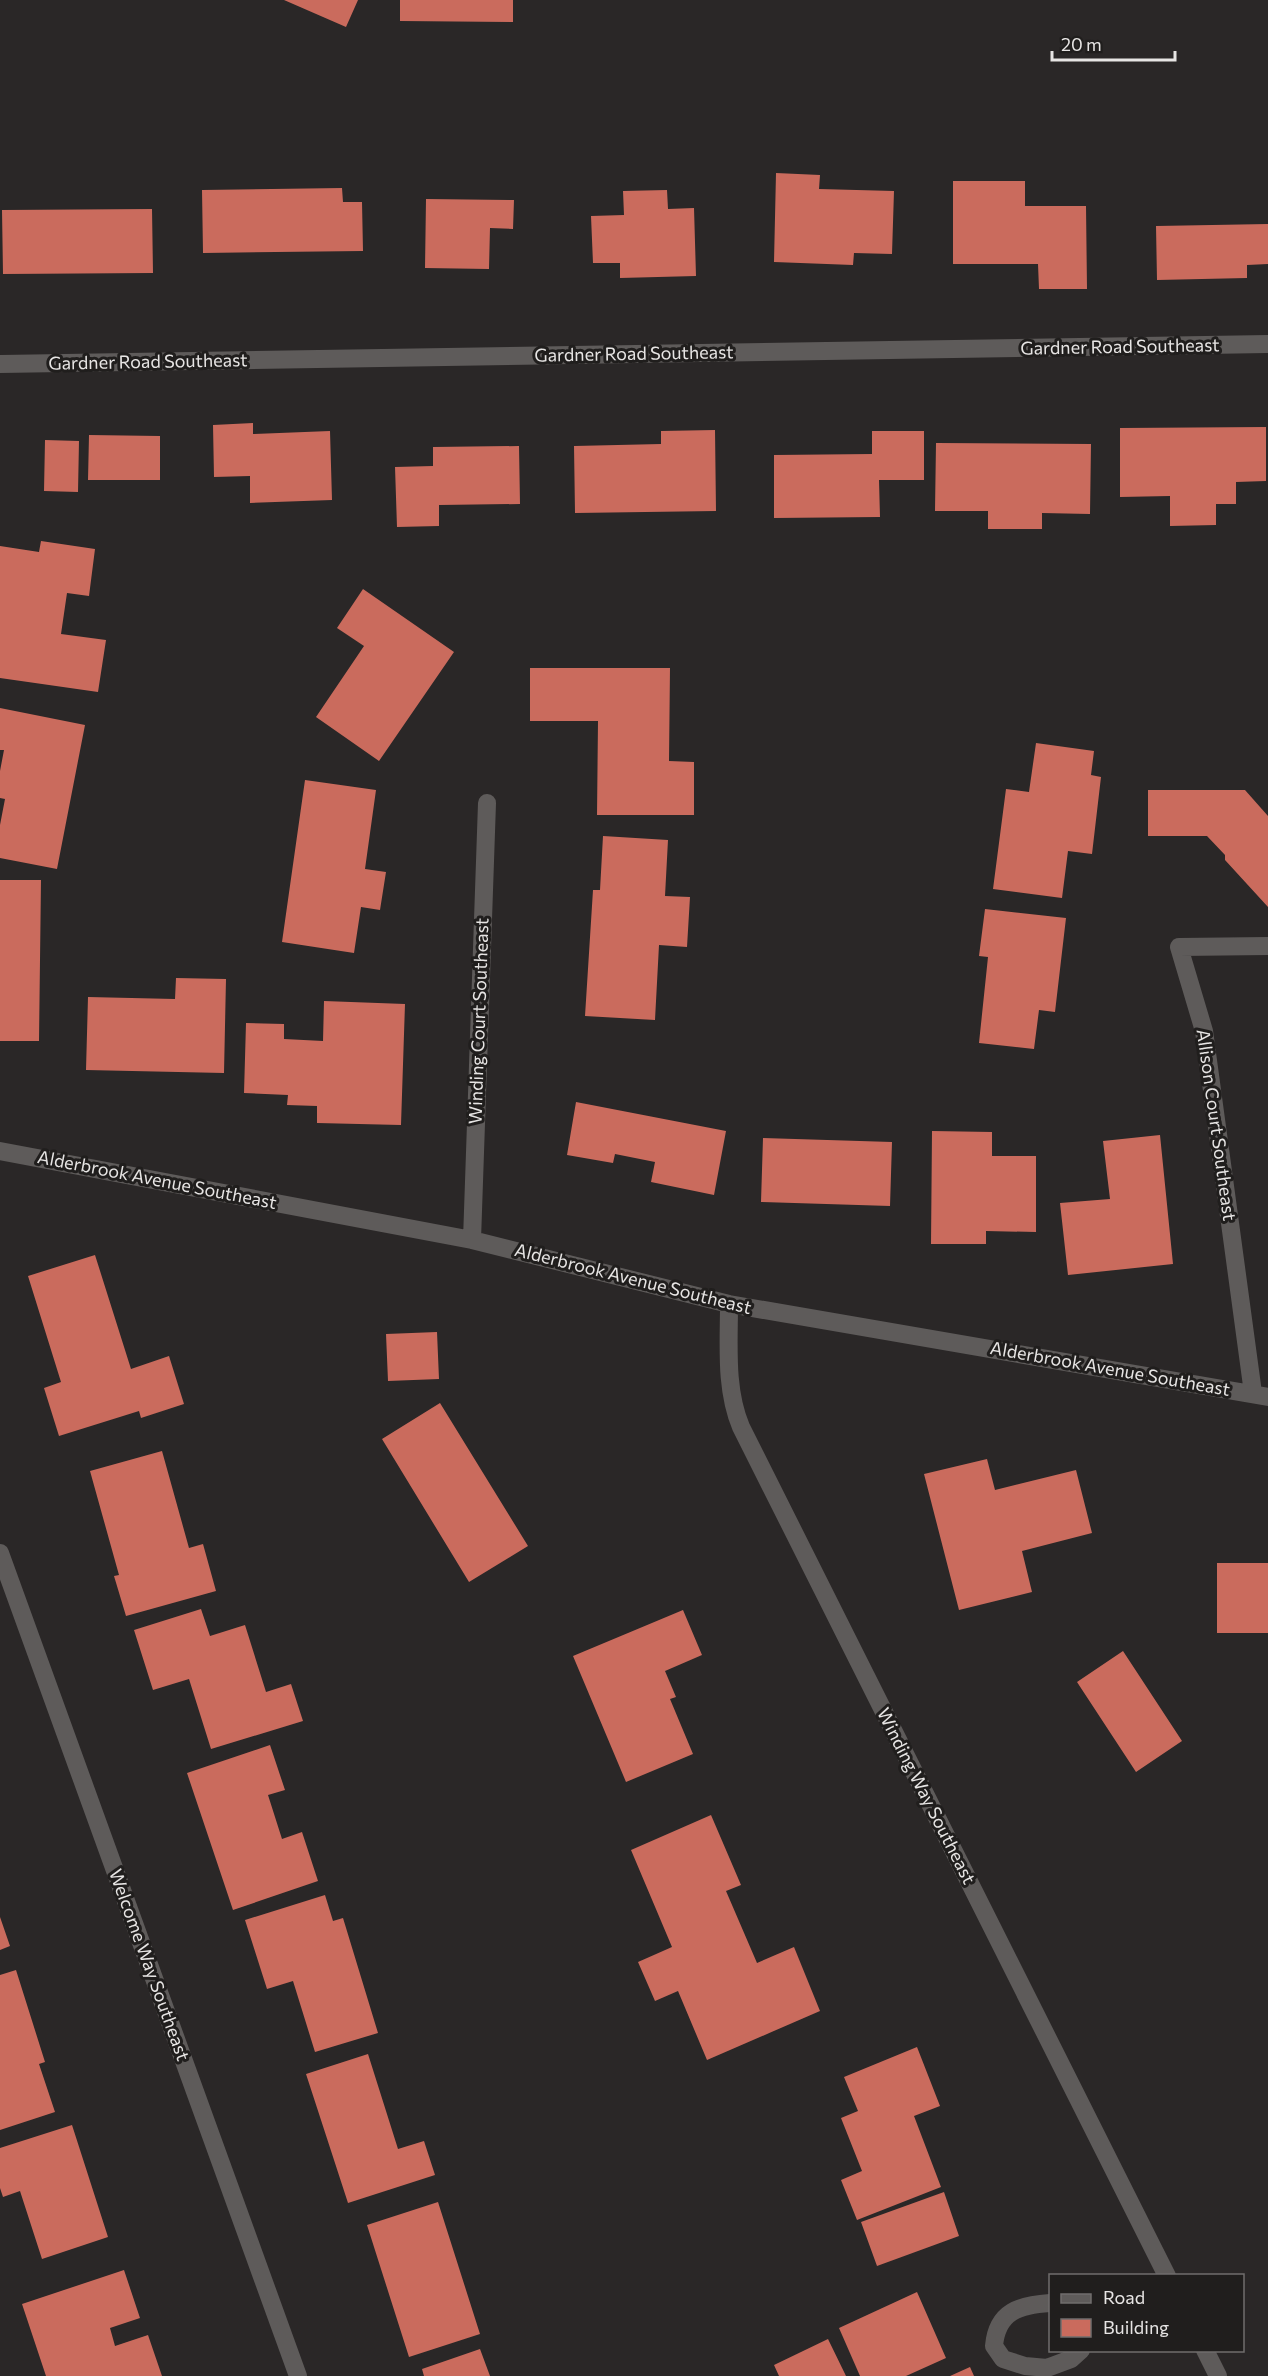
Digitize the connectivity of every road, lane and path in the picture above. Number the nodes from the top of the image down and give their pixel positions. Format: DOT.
graph roads {
  1 [pos="1268,344"];
  2 [pos="0,364"];
  3 [pos="487,803"];
  4 [pos="1268,946"];
  5 [pos="0,1151"];
  6 [pos="472,1240"];
  7 [pos="729,1304"];
  8 [pos="1261,1395"];
  9 [pos="0,1553"];
  10 [pos="1166,2274"];
  11 [pos="1049,2303"];
  12 [pos="1080,2352"];
  13 [pos="1206,2352"];
  14 [pos="298,2376"];
  15 [pos="1218,2376"];
  1 -- 2 [label="street, Gardner Road Southeast"];
  3 -- 6 [label="street, Winding Court Southeast"];
  4 -- 8 [label="street, Allison Court Southeast"];
  5 -- 6 [label="street, Alderbrook Avenue Southeast"];
  6 -- 7 [label="street, Alderbrook Avenue Southeast"];
  7 -- 8 [label="street, Alderbrook Avenue Southeast"];
  7 -- 10 [label="street, Winding Way Southeast"];
  9 -- 14 [label="street, Welcome Way Southeast"];
  11 -- 12 [label="street"];
  13 -- 15 [label="street"];
}
